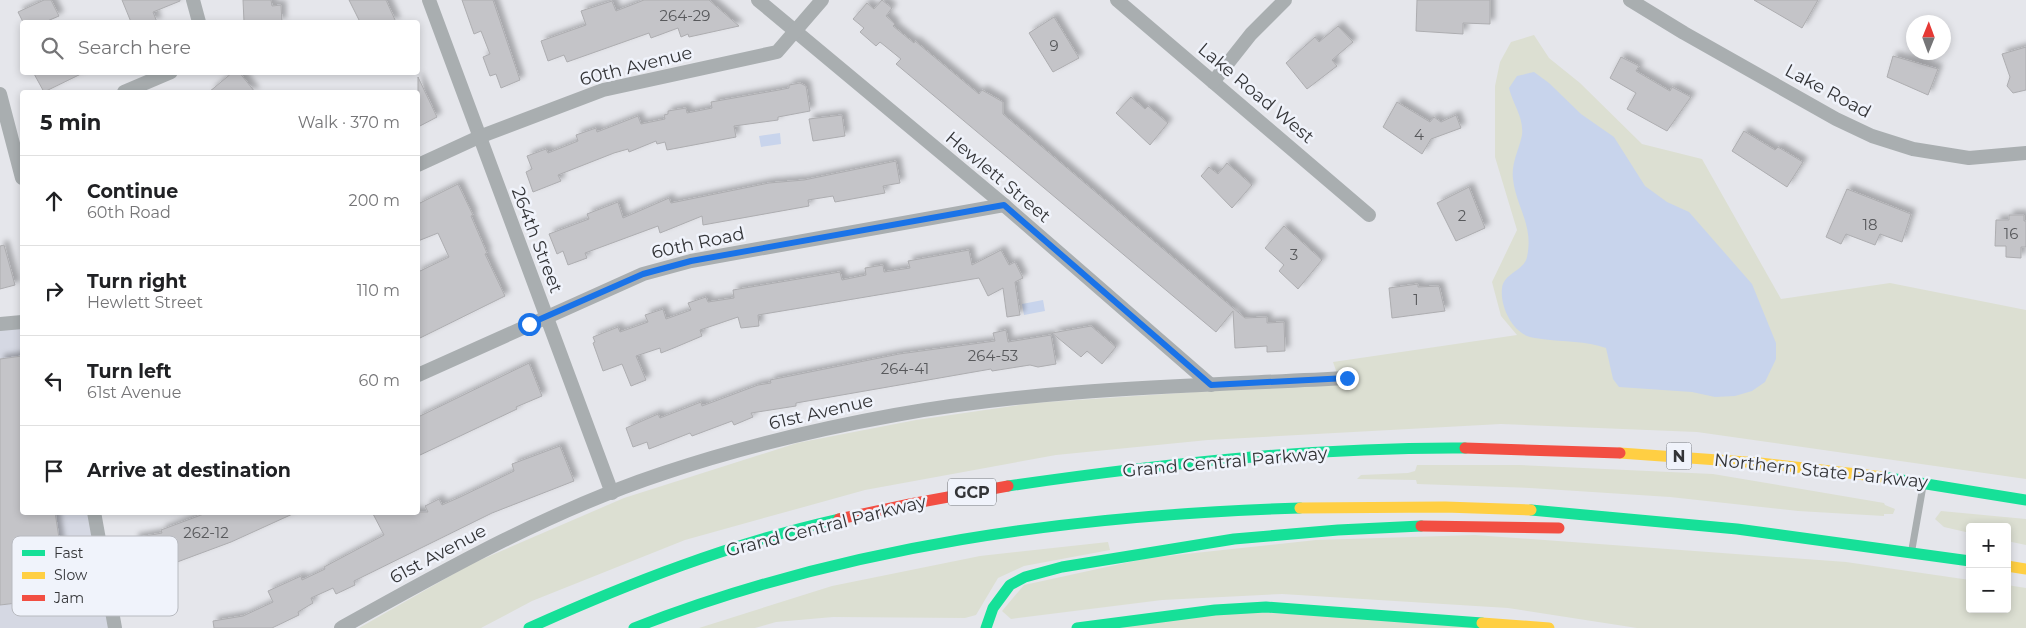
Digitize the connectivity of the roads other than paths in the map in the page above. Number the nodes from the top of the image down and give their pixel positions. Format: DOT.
graph roads {
  1 [pos="193,0"];
  2 [pos="429,0"];
  3 [pos="758,0"];
  4 [pos="822,0"];
  5 [pos="1117,0"];
  6 [pos="1285,0"];
  7 [pos="1634,1"];
  8 [pos="198,20"];
  9 [pos="795,30"];
  10 [pos="165,75"];
  11 [pos="1213,82"];
  12 [pos="129,90"];
  13 [pos="0,94"];
  14 [pos="17,138"];
  15 [pos="479,138"];
  16 [pos="2026,154"];
  17 [pos="20,162"];
  18 [pos="420,164"];
  19 [pos="1004,205"];
  20 [pos="1369,215"];
  21 [pos="546,316"];
  22 [pos="20,322"];
  23 [pos="0,324"];
  24 [pos="420,374"];
  25 [pos="1347,378"];
  26 [pos="1211,385"];
  27 [pos="1434,448"];
  28 [pos="1923,482"];
  29 [pos="612,492"];
  30 [pos="2026,500"];
  31 [pos="95,515"];
  32 [pos="1679,523"];
  33 [pos="98,536"];
  34 [pos="1911,552"];
  35 [pos="1966,560"];
  36 [pos="2011,567"];
  37 [pos="2026,569"];
  38 [pos="341,628"];
  39 [pos="529,628"];
  40 [pos="634,628"];
  41 [pos="986,628"];
  42 [pos="1077,628"];
  43 [pos="1549,628"];
  1 -- 8 [label="street"];
  2 -- 15 [label="street, 264th Street"];
  3 -- 9 [label="street, Hewlett Street"];
  4 -- 9 [label="street, 60th Avenue"];
  5 -- 11 [label="street, Lake Road West"];
  6 -- 11 [label="street"];
  7 -- 16 [label="street, Lake Road"];
  9 -- 15 [label="street, 60th Avenue"];
  9 -- 19 [label="street, Hewlett Street"];
  10 -- 12 [label="street"];
  11 -- 20 [label="street, Lake Road West"];
  13 -- 14 [label="street"];
  14 -- 17 [label="street"];
  15 -- 18 [label="street, 60th Avenue"];
  15 -- 21 [label="street, 264th Street"];
  19 -- 21 [label="street, 60th Road"];
  19 -- 26 [label="street, Hewlett Street"];
  21 -- 24 [label="street, 60th Road"];
  21 -- 29 [label="street, 264th Street"];
  22 -- 23 [label="street"];
  25 -- 26 [label="street, 61st Avenue"];
  26 -- 29 [label="street, 61st Avenue"];
  27 -- 28 [label="main road, Northern State Parkway / N"];
  27 -- 39 [label="main road, Grand Central Parkway / GCP"];
  28 -- 30 [label="main road, Northern State Parkway / N"];
  28 -- 34 [label="lane"];
  29 -- 38 [label="street, 61st Avenue"];
  31 -- 33 [label="street"];
  32 -- 34 [label="main road"];
  32 -- 40 [label="main road"];
  32 -- 41 [label="main road"];
  34 -- 35 [label="main road"];
  36 -- 37 [label="main road"];
  42 -- 43 [label="main road"];
}
